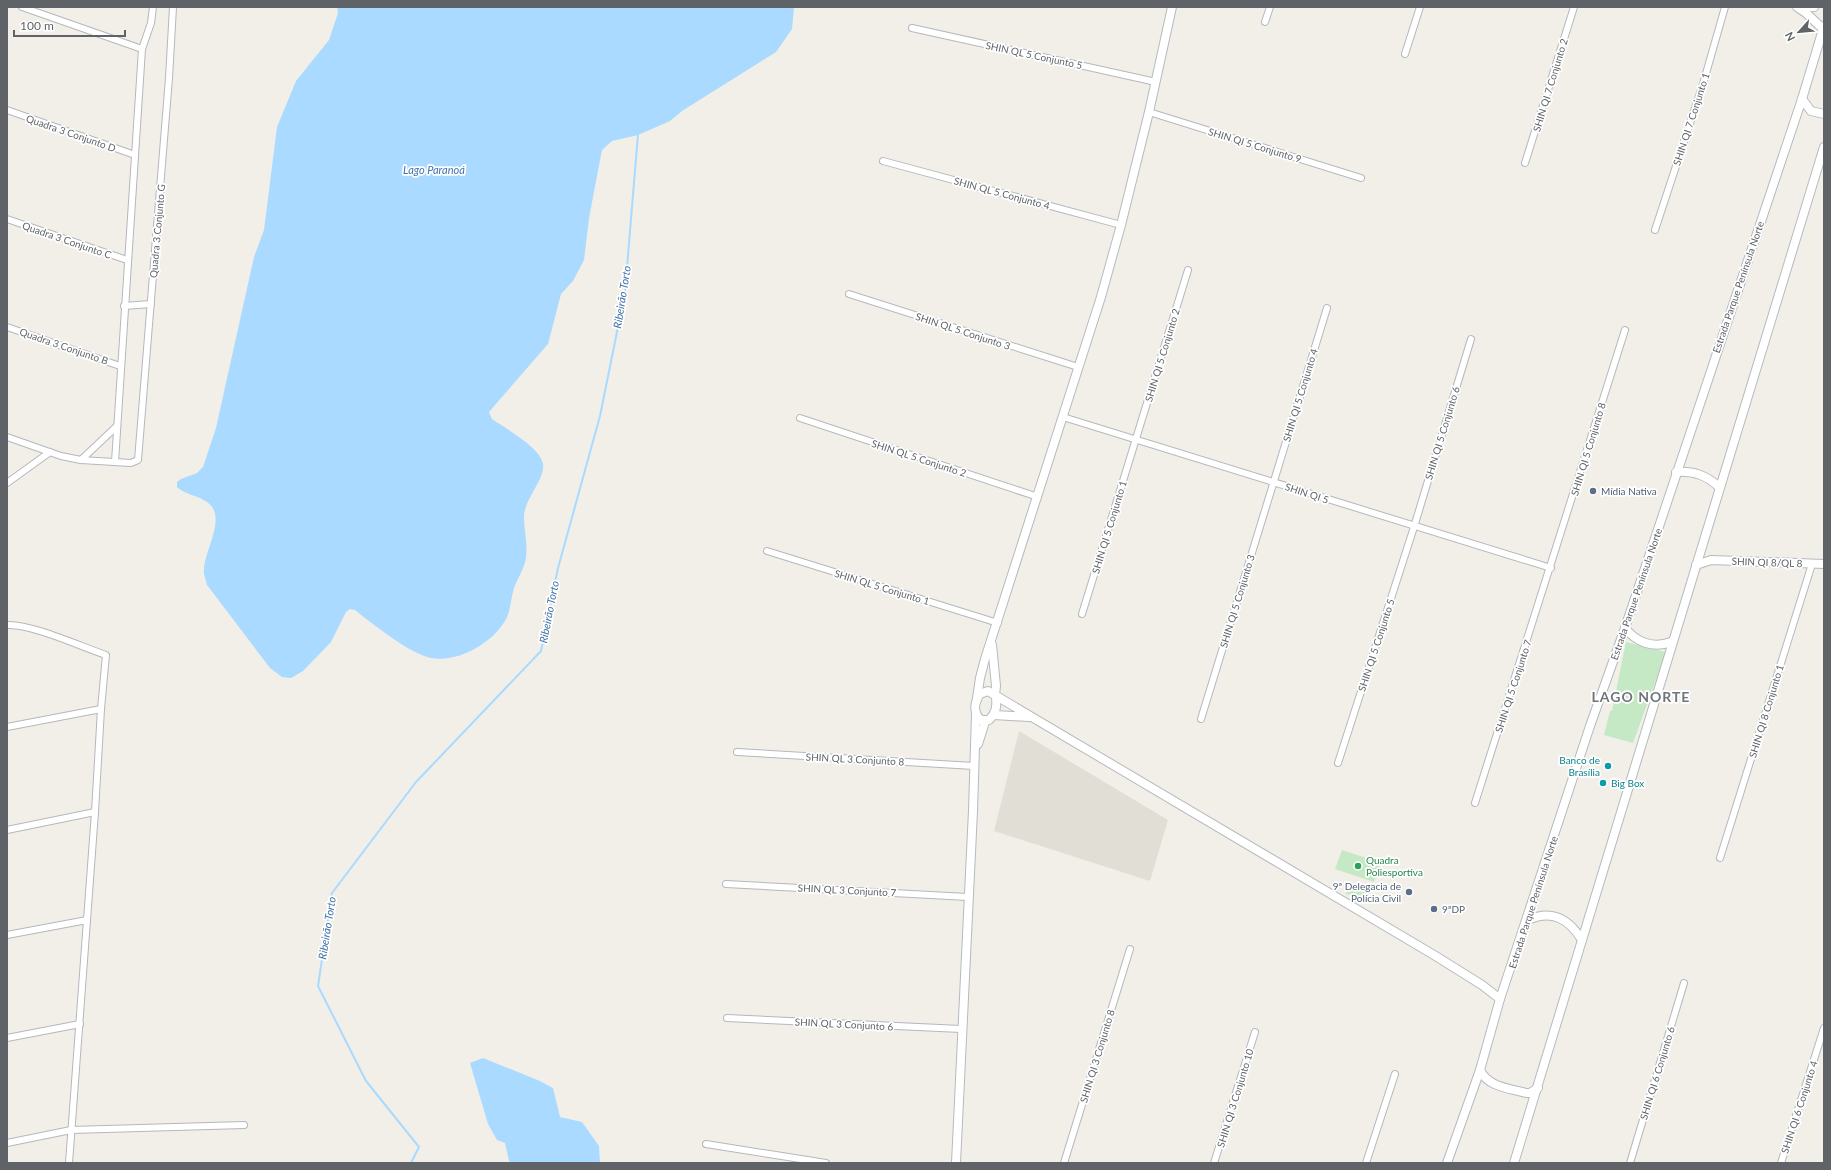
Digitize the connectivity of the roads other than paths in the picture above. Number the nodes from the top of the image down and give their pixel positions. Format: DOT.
graph roads {
  1 [pos="22,7"];
  2 [pos="153,7"];
  3 [pos="173,7"];
  4 [pos="1172,7"];
  5 [pos="1270,7"];
  6 [pos="1420,7"];
  7 [pos="1574,7"];
  8 [pos="1725,7"];
  9 [pos="1798,7"];
  10 [pos="1814,7"];
  11 [pos="1265,22"];
  12 [pos="1824,27"];
  13 [pos="912,28"];
  14 [pos="142,49"];
  15 [pos="1405,54"];
  16 [pos="1156,82"];
  17 [pos="1802,99"];
  18 [pos="7,110"];
  19 [pos="1149,112"];
  20 [pos="1824,114"];
  21 [pos="1824,147"];
  22 [pos="135,155"];
  23 [pos="883,161"];
  24 [pos="1525,163"];
  25 [pos="1361,178"];
  26 [pos="7,219"];
  27 [pos="1121,225"];
  28 [pos="1655,230"];
  29 [pos="127,260"];
  30 [pos="1188,270"];
  31 [pos="849,294"];
  32 [pos="151,304"];
  33 [pos="124,306"];
  34 [pos="1327,308"];
  35 [pos="7,327"];
  36 [pos="1625,330"];
  37 [pos="1471,339"];
  38 [pos="120,366"];
  39 [pos="1078,367"];
  40 [pos="1063,417"];
  41 [pos="800,418"];
  42 [pos="117,426"];
  43 [pos="7,437"];
  44 [pos="1136,440"];
  45 [pos="50,452"];
  46 [pos="81,460"];
  47 [pos="115,462"];
  48 [pos="1676,472"];
  49 [pos="1274,482"];
  50 [pos="7,483"];
  51 [pos="1719,487"];
  52 [pos="1038,497"];
  53 [pos="1414,527"];
  54 [pos="1701,548"];
  55 [pos="767,551"];
  56 [pos="1711,560"];
  57 [pos="1812,564"];
  58 [pos="1824,564"];
  59 [pos="1696,565"];
  60 [pos="1551,568"];
  61 [pos="1082,614"];
  62 [pos="998,623"];
  63 [pos="7,625"];
  64 [pos="1626,628"];
  65 [pos="992,642"];
  66 [pos="1671,642"];
  67 [pos="995,696"];
  68 [pos="977,698"];
  69 [pos="101,709"];
  70 [pos="976,714"];
  71 [pos="994,715"];
  72 [pos="1029,717"];
  73 [pos="1201,719"];
  74 [pos="985,722"];
  75 [pos="7,727"];
  76 [pos="737,752"];
  77 [pos="975,754"];
  78 [pos="1338,763"];
  79 [pos="974,766"];
  80 [pos="1476,803"];
  81 [pos="95,812"];
  82 [pos="7,830"];
  83 [pos="1720,858"];
  84 [pos="726,884"];
  85 [pos="968,896"];
  86 [pos="87,920"];
  87 [pos="1528,920"];
  88 [pos="7,935"];
  89 [pos="1582,940"];
  90 [pos="1130,949"];
  91 [pos="1684,983"];
  92 [pos="1482,985"];
  93 [pos="1504,989"];
  94 [pos="1500,999"];
  95 [pos="727,1018"];
  96 [pos="80,1024"];
  97 [pos="1824,1028"];
  98 [pos="961,1029"];
  99 [pos="1256,1032"];
  100 [pos="7,1038"];
  101 [pos="1480,1070"];
  102 [pos="1395,1074"];
  103 [pos="1538,1088"];
  104 [pos="244,1125"];
  105 [pos="71,1130"];
  106 [pos="7,1143"];
  107 [pos="706,1144"];
  108 [pos="69,1163"];
  109 [pos="826,1163"];
  110 [pos="956,1163"];
  111 [pos="1064,1163"];
  112 [pos="1214,1163"];
  113 [pos="1366,1163"];
  114 [pos="1447,1163"];
  115 [pos="1514,1163"];
  116 [pos="1630,1163"];
  117 [pos="1781,1163"];
  1 -- 14 [label="street"];
  2 -- 14 [label="street"];
  3 -- 32 [label="street, Quadra 3 Conjunto G"];
  4 -- 16 [label="main road"];
  5 -- 11 [label="street"];
  6 -- 15 [label="street"];
  7 -- 24 [label="street, SHIN QI 7 Conjunto 2"];
  8 -- 28 [label="street, SHIN QI 7 Conjunto 1"];
  9 -- 10 [label="main road"];
  9 -- 12 [label="main road"];
  12 -- 17 [label="main road, Estrada Parque Península Norte"];
  13 -- 16 [label="street, SHIN QL 5 Conjunto 5"];
  14 -- 22 [label="street"];
  16 -- 19 [label="main road"];
  17 -- 20 [label="main road"];
  17 -- 48 [label="main road, Estrada Parque Península Norte"];
  18 -- 22 [label="street, Quadra 3 Conjunto D"];
  19 -- 25 [label="street, SHIN QI 5 Conjunto 9"];
  19 -- 27 [label="main road"];
  21 -- 51 [label="main road"];
  22 -- 29 [label="street"];
  23 -- 27 [label="street, SHIN QL 5 Conjunto 4"];
  26 -- 29 [label="street, Quadra 3 Conjunto C"];
  27 -- 39 [label="main road"];
  29 -- 33 [label="street"];
  30 -- 44 [label="street, SHIN QI 5 Conjunto 2"];
  31 -- 39 [label="street, SHIN QL 5 Conjunto 3"];
  32 -- 33 [label="street"];
  32 -- 47 [label="street, Quadra 3 Conjunto G"];
  33 -- 38 [label="street"];
  34 -- 49 [label="street, SHIN QI 5 Conjunto 4"];
  35 -- 38 [label="street, Quadra 3 Conjunto B"];
  36 -- 60 [label="street, SHIN QI 5 Conjunto 8"];
  37 -- 53 [label="street, SHIN QI 5 Conjunto 6"];
  38 -- 42 [label="street"];
  39 -- 40 [label="main road"];
  40 -- 44 [label="street, SHIN QI 5"];
  40 -- 52 [label="main road"];
  41 -- 52 [label="street, SHIN QL 5 Conjunto 2"];
  42 -- 46 [label="street"];
  42 -- 47 [label="street"];
  43 -- 45 [label="street"];
  44 -- 49 [label="street, SHIN QI 5"];
  44 -- 61 [label="street, SHIN QI 5 Conjunto 1"];
  45 -- 46 [label="street"];
  45 -- 50 [label="street"];
  46 -- 47 [label="street"];
  48 -- 51 [label="main road"];
  48 -- 64 [label="main road, Estrada Parque Península Norte"];
  49 -- 53 [label="street, SHIN QI 5"];
  49 -- 73 [label="street, SHIN QI 5 Conjunto 3"];
  51 -- 54 [label="main road"];
  52 -- 62 [label="main road"];
  53 -- 60 [label="street, SHIN QI 5"];
  53 -- 78 [label="street, SHIN QI 5 Conjunto 5"];
  54 -- 56 [label="main road"];
  54 -- 59 [label="main road"];
  55 -- 62 [label="street, SHIN QL 5 Conjunto 1"];
  56 -- 57 [label="main road, SHIN QI 8/QL 8"];
  56 -- 59 [label="main road, SHIN QI 8/QL 8"];
  57 -- 58 [label="main road, SHIN QI 8/QL 8"];
  57 -- 83 [label="street, SHIN QI 8 Conjunto 1"];
  59 -- 66 [label="main road"];
  60 -- 80 [label="street, SHIN QI 5 Conjunto 7"];
  62 -- 65 [label="main road"];
  63 -- 69 [label="street"];
  64 -- 66 [label="main road"];
  64 -- 87 [label="main road, Estrada Parque Península Norte"];
  65 -- 67 [label="main road"];
  65 -- 68 [label="main road"];
  66 -- 89 [label="main road"];
  67 -- 68 [label="main road"];
  67 -- 71 [label="main road"];
  67 -- 72 [label="main road"];
  68 -- 70 [label="main road"];
  69 -- 75 [label="street"];
  69 -- 81 [label="street"];
  70 -- 74 [label="main road"];
  70 -- 77 [label="main road"];
  71 -- 72 [label="main road"];
  71 -- 74 [label="main road"];
  72 -- 92 [label="main road"];
  74 -- 77 [label="main road"];
  76 -- 79 [label="street, SHIN QL 3 Conjunto 8"];
  77 -- 79 [label="main road"];
  79 -- 85 [label="main road"];
  81 -- 82 [label="street"];
  81 -- 86 [label="street"];
  84 -- 85 [label="street, SHIN QL 3 Conjunto 7"];
  85 -- 98 [label="main road"];
  86 -- 88 [label="street"];
  86 -- 96 [label="street"];
  87 -- 89 [label="main road"];
  87 -- 93 [label="main road, Estrada Parque Península Norte"];
  89 -- 103 [label="main road"];
  90 -- 111 [label="street, SHIN QI 3 Conjunto 8"];
  91 -- 116 [label="street, SHIN QI 6 Conjunto 6"];
  92 -- 93 [label="main road"];
  92 -- 94 [label="main road"];
  93 -- 94 [label="main road, Estrada Parque Península Norte"];
  94 -- 101 [label="main road, Estrada Parque Península Norte"];
  95 -- 98 [label="street, SHIN QL 3 Conjunto 6"];
  96 -- 100 [label="street"];
  96 -- 105 [label="street"];
  97 -- 117 [label="street, SHIN QI 6 Conjunto 4"];
  98 -- 110 [label="main road"];
  99 -- 112 [label="street, SHIN QI 3 Conjunto 10"];
  101 -- 103 [label="main road"];
  101 -- 114 [label="main road, Estrada Parque Península Norte"];
  102 -- 113 [label="street"];
  103 -- 115 [label="main road"];
  104 -- 105 [label="street"];
  105 -- 106 [label="street"];
  105 -- 108 [label="street"];
  107 -- 109 [label="street"];
}
